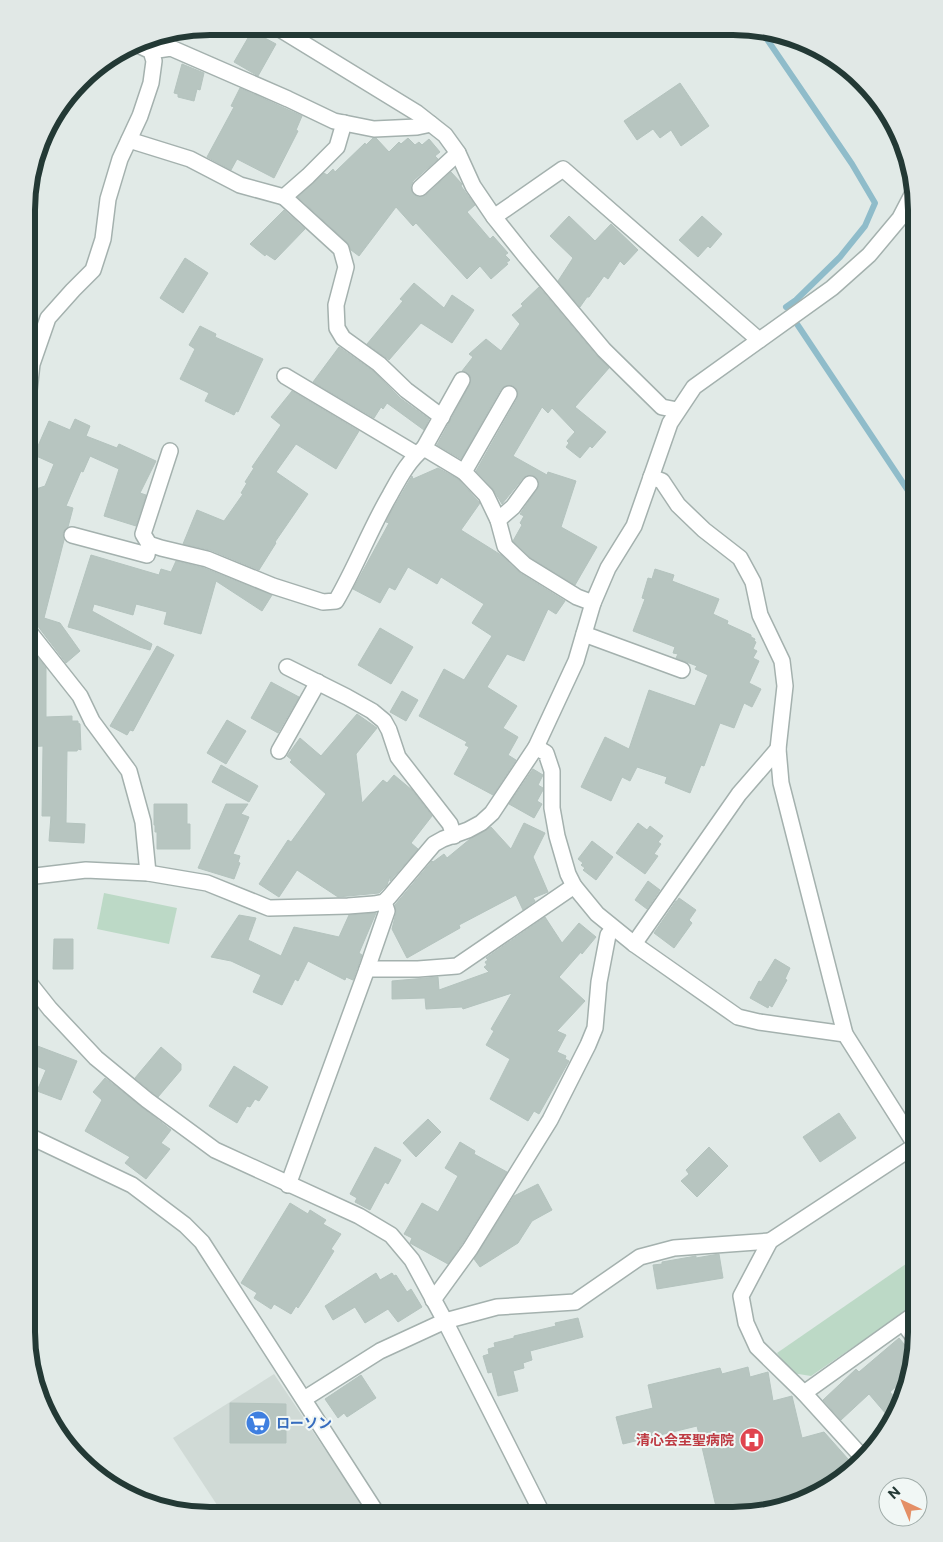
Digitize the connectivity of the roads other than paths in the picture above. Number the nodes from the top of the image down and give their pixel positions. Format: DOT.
graph roads {
  1 [pos="290,35"];
  2 [pos="144,48"];
  3 [pos="151,50"];
  4 [pos="344,123"];
  5 [pos="431,124"];
  6 [pos="129,140"];
  7 [pos="458,153"];
  8 [pos="420,188"];
  9 [pos="284,198"];
  10 [pos="908,204"];
  11 [pos="494,217"];
  12 [pos="759,340"];
  13 [pos="35,355"];
  14 [pos="285,376"];
  15 [pos="462,380"];
  16 [pos="509,394"];
  17 [pos="678,410"];
  18 [pos="442,417"];
  19 [pos="170,451"];
  20 [pos="420,451"];
  21 [pos="464,472"];
  22 [pos="651,477"];
  23 [pos="530,484"];
  24 [pos="498,520"];
  25 [pos="72,535"];
  26 [pos="149,544"];
  27 [pos="593,603"];
  28 [pos="584,634"];
  29 [pos="35,639"];
  30 [pos="287,667"];
  31 [pos="682,670"];
  32 [pos="318,682"];
  33 [pos="536,747"];
  34 [pos="778,749"];
  35 [pos="279,751"];
  36 [pos="454,836"];
  37 [pos="148,873"];
  38 [pos="35,876"];
  39 [pos="574,886"];
  40 [pos="384,902"];
  41 [pos="614,929"];
  42 [pos="634,944"];
  43 [pos="367,969"];
  44 [pos="35,990"];
  45 [pos="845,1034"];
  46 [pos="908,1133"];
  47 [pos="35,1139"];
  48 [pos="908,1151"];
  49 [pos="288,1185"];
  50 [pos="770,1241"];
  51 [pos="433,1300"];
  52 [pos="908,1319"];
  53 [pos="444,1321"];
  54 [pos="902,1323"];
  55 [pos="908,1330"];
  56 [pos="804,1393"];
  57 [pos="304,1399"];
  58 [pos="859,1454"];
  59 [pos="373,1507"];
  60 [pos="539,1507"];
  1 -- 5 [label="street"];
  2 -- 3 [label="street"];
  3 -- 4 [label="street"];
  3 -- 6 [label="street"];
  4 -- 5 [label="street"];
  4 -- 9 [label="street"];
  5 -- 7 [label="street"];
  6 -- 9 [label="street"];
  6 -- 13 [label="street"];
  7 -- 8 [label="street"];
  7 -- 11 [label="street"];
  9 -- 18 [label="street"];
  10 -- 12 [label="street"];
  11 -- 12 [label="street"];
  11 -- 17 [label="street"];
  12 -- 17 [label="street"];
  14 -- 20 [label="street"];
  15 -- 18 [label="street"];
  16 -- 21 [label="street"];
  17 -- 22 [label="street"];
  18 -- 20 [label="street"];
  19 -- 26 [label="street"];
  20 -- 21 [label="street"];
  20 -- 26 [label="street"];
  21 -- 24 [label="street"];
  22 -- 27 [label="street"];
  22 -- 34 [label="street"];
  23 -- 24 [label="street"];
  24 -- 27 [label="street"];
  25 -- 26 [label="street"];
  27 -- 28 [label="street"];
  28 -- 31 [label="street"];
  28 -- 33 [label="street"];
  29 -- 37 [label="street"];
  30 -- 32 [label="street"];
  32 -- 35 [label="street"];
  32 -- 36 [label="street"];
  33 -- 36 [label="street"];
  33 -- 39 [label="street"];
  34 -- 42 [label="street"];
  34 -- 45 [label="street"];
  36 -- 40 [label="street"];
  37 -- 38 [label="street"];
  37 -- 40 [label="street"];
  39 -- 41 [label="street"];
  39 -- 43 [label="street"];
  40 -- 43 [label="street"];
  41 -- 42 [label="street"];
  41 -- 51 [label="street"];
  42 -- 45 [label="street"];
  43 -- 49 [label="street"];
  44 -- 49 [label="street"];
  45 -- 46 [label="street"];
  47 -- 57 [label="street"];
  48 -- 50 [label="street"];
  49 -- 51 [label="street"];
  50 -- 53 [label="street"];
  50 -- 56 [label="street"];
  51 -- 53 [label="street"];
  52 -- 54 [label="street"];
  53 -- 57 [label="street"];
  53 -- 60 [label="street"];
  54 -- 55 [label="street"];
  54 -- 56 [label="street"];
  56 -- 58 [label="street"];
  57 -- 59 [label="street"];
}
